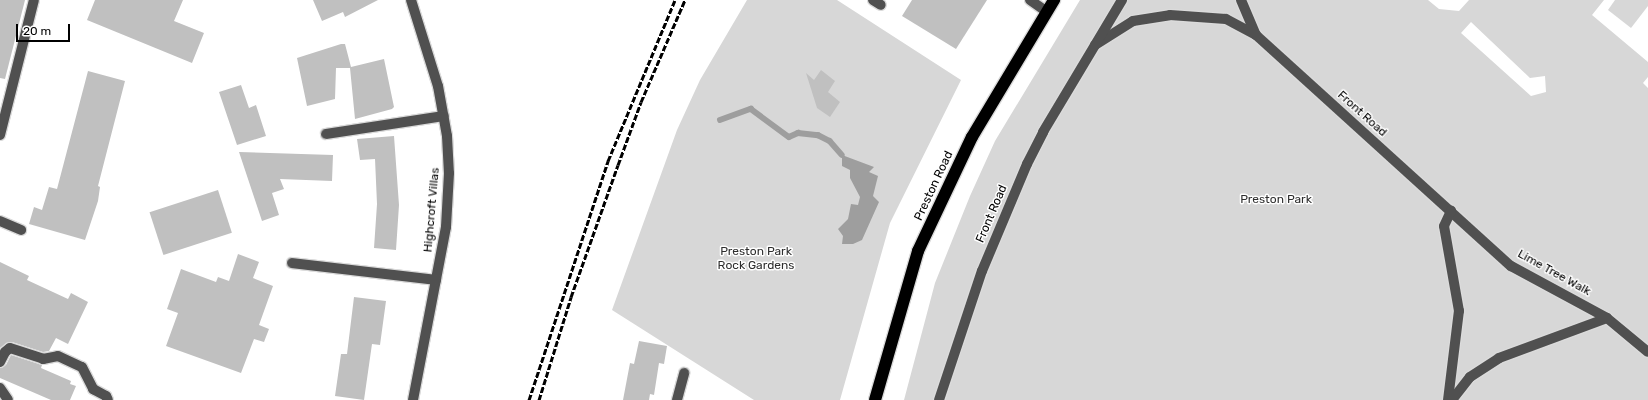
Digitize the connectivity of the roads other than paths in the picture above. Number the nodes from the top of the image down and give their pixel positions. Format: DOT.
graph roads {
  1 [pos="34,0"];
  2 [pos="411,0"];
  3 [pos="1030,0"];
  4 [pos="1054,0"];
  5 [pos="1122,0"];
  6 [pos="1241,0"];
  7 [pos="1046,11"];
  8 [pos="1256,35"];
  9 [pos="1092,47"];
  10 [pos="444,116"];
  11 [pos="0,133"];
  12 [pos="326,134"];
  13 [pos="1451,211"];
  14 [pos="0,221"];
  15 [pos="21,230"];
  16 [pos="292,263"];
  17 [pos="436,280"];
  18 [pos="1607,318"];
  19 [pos="1648,352"];
  20 [pos="0,362"];
  21 [pos="684,373"];
  22 [pos="0,388"];
  23 [pos="8,400"];
  24 [pos="108,400"];
  25 [pos="413,400"];
  26 [pos="677,400"];
  27 [pos="874,400"];
  28 [pos="939,400"];
  29 [pos="1448,400"];
  30 [pos="1452,400"];
  1 -- 11 [label="street"];
  2 -- 10 [label="street, Highcroft Villas"];
  3 -- 7 [label="street"];
  4 -- 7 [label="highway, Preston Road"];
  5 -- 9 [label="street, Front Road"];
  6 -- 8 [label="street, Front Road"];
  7 -- 27 [label="highway, Preston Road"];
  8 -- 9 [label="street, Front Road"];
  8 -- 13 [label="street, Front Road"];
  9 -- 28 [label="street, Front Road"];
  10 -- 12 [label="street"];
  10 -- 17 [label="street, Highcroft Villas"];
  13 -- 18 [label="street, Lime Tree Walk"];
  13 -- 29 [label="street"];
  14 -- 15 [label="street"];
  16 -- 17 [label="street"];
  17 -- 25 [label="street, Highcroft Villas"];
  18 -- 19 [label="street, Lime Tree Walk"];
  18 -- 30 [label="street"];
  20 -- 24 [label="street"];
  21 -- 26 [label="street"];
  22 -- 23 [label="street"];
}
